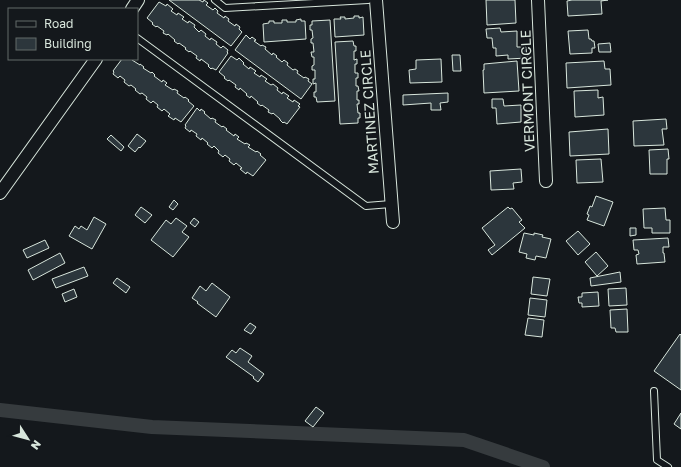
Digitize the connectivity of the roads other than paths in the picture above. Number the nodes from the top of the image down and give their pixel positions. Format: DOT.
graph roads {
  1 [pos="215,0"];
  2 [pos="368,0"];
  3 [pos="376,0"];
  4 [pos="538,0"];
  5 [pos="291,2"];
  6 [pos="138,39"];
  7 [pos="95,60"];
  8 [pos="546,181"];
  9 [pos="0,193"];
  10 [pos="391,204"];
  11 [pos="392,222"];
  12 [pos="654,391"];
  13 [pos="668,467"];
  1 -- 5 [label="lane"];
  2 -- 5 [label="lane"];
  3 -- 10 [label="street, MARTINEZ CIRCLE"];
  4 -- 8 [label="street, VERMONT CIRCLE"];
  6 -- 10 [label="lane"];
  7 -- 9 [label="street"];
  10 -- 11 [label="street, MARTINEZ CIRCLE"];
  12 -- 13 [label="lane"];
}
